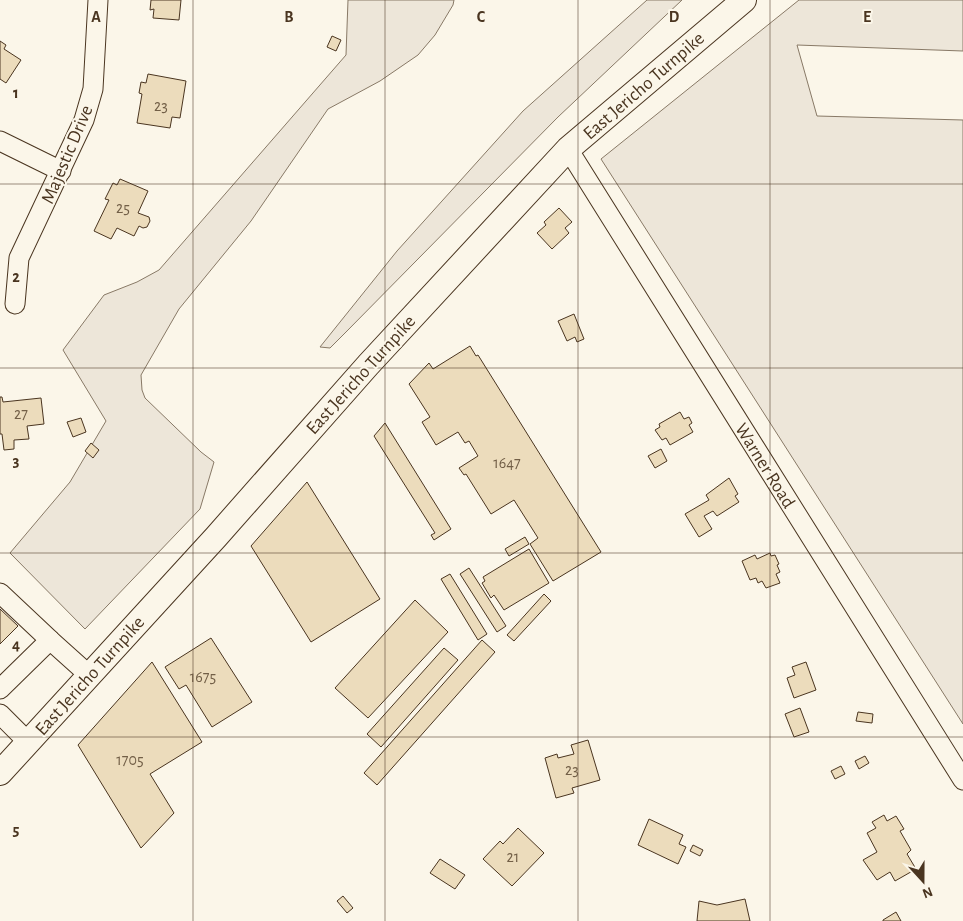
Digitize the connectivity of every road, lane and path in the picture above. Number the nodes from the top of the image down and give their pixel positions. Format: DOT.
graph roads {
  1 [pos="98,0"];
  2 [pos="744,0"];
  3 [pos="0,141"];
  4 [pos="568,149"];
  5 [pos="61,171"];
  6 [pos="15,304"];
  7 [pos="0,593"];
  8 [pos="50,640"];
  9 [pos="89,675"];
  10 [pos="0,689"];
  11 [pos="0,714"];
  12 [pos="28,742"];
  13 [pos="0,773"];
  14 [pos="963,780"];
  1 -- 5 [label="street, Majestic Drive"];
  2 -- 4 [label="main road, East Jericho Turnpike"];
  3 -- 5 [label="street"];
  4 -- 9 [label="main road, East Jericho Turnpike"];
  4 -- 14 [label="street, Warner Road"];
  5 -- 6 [label="street, Majestic Drive"];
  7 -- 8 [label="street"];
  8 -- 9 [label="street"];
  8 -- 10 [label="street"];
  9 -- 12 [label="main road, East Jericho Turnpike"];
  11 -- 12 [label="street"];
  12 -- 13 [label="main road, East Jericho Turnpike"];
}
